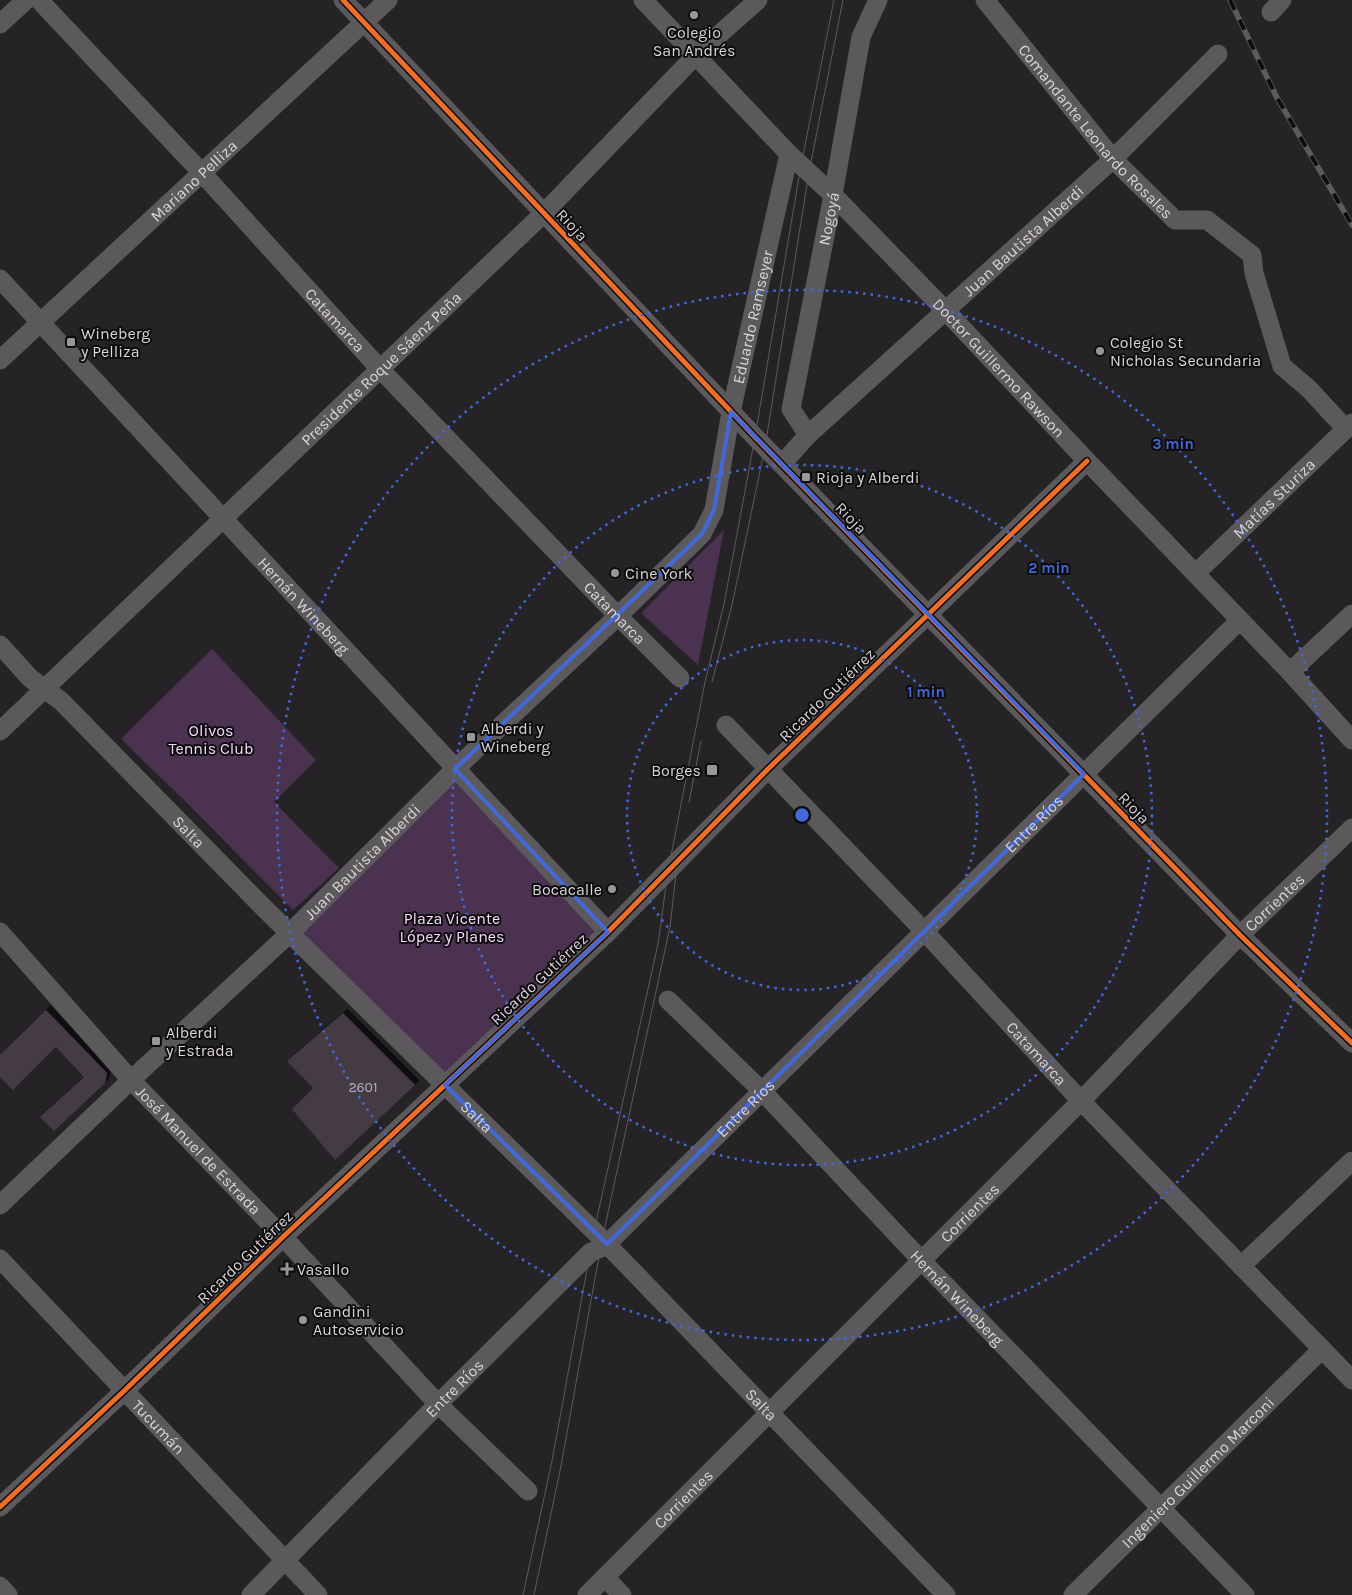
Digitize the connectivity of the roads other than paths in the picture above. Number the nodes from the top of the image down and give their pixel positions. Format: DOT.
graph roads {
  1 [pos="26,0"];
  2 [pos="39,0"];
  3 [pos="343,0"];
  4 [pos="388,0"];
  5 [pos="643,0"];
  6 [pos="758,0"];
  7 [pos="878,0"];
  8 [pos="985,0"];
  9 [pos="364,22"];
  10 [pos="0,24"];
  11 [pos="1218,54"];
  12 [pos="696,56"];
  13 [pos="789,154"];
  14 [pos="1113,158"];
  15 [pos="202,173"];
  16 [pos="833,195"];
  17 [pos="544,213"];
  18 [pos="0,279"];
  19 [pos="945,310"];
  20 [pos="42,322"];
  21 [pos="0,360"];
  22 [pos="380,369"];
  23 [pos="731,412"];
  24 [pos="1349,426"];
  25 [pos="808,435"];
  26 [pos="1087,461"];
  27 [pos="782,464"];
  28 [pos="714,510"];
  29 [pos="224,519"];
  30 [pos="1196,573"];
  31 [pos="928,614"];
  32 [pos="1352,614"];
  33 [pos="618,616"];
  34 [pos="1240,620"];
  35 [pos="0,645"];
  36 [pos="1290,672"];
  37 [pos="680,678"];
  38 [pos="44,688"];
  39 [pos="726,725"];
  40 [pos="0,731"];
  41 [pos="1352,740"];
  42 [pos="455,768"];
  43 [pos="768,769"];
  44 [pos="1084,774"];
  45 [pos="1352,828"];
  46 [pos="924,931"];
  47 [pos="0,932"];
  48 [pos="608,932"];
  49 [pos="290,933"];
  50 [pos="1240,934"];
  51 [pos="668,1000"];
  52 [pos="1352,1043"];
  53 [pos="131,1080"];
  54 [pos="445,1085"];
  55 [pos="762,1091"];
  56 [pos="1081,1101"];
  57 [pos="1352,1161"];
  58 [pos="0,1205"];
  59 [pos="284,1237"];
  60 [pos="607,1244"];
  61 [pos="0,1259"];
  62 [pos="921,1260"];
  63 [pos="1241,1266"];
  64 [pos="1322,1349"];
  65 [pos="1352,1380"];
  66 [pos="124,1391"];
  67 [pos="438,1404"];
  68 [pos="770,1412"];
  69 [pos="528,1491"];
  70 [pos="0,1507"];
  71 [pos="1161,1508"];
  72 [pos="286,1560"];
  73 [pos="605,1577"];
  74 [pos="0,1586"];
  75 [pos="8,1595"];
  76 [pos="251,1595"];
  77 [pos="318,1595"];
  78 [pos="587,1595"];
  79 [pos="622,1595"];
  80 [pos="946,1595"];
  81 [pos="1073,1595"];
  82 [pos="1245,1595"];
  1 -- 10 [label="street"];
  2 -- 15 [label="street, Catamarca"];
  3 -- 9 [label="street, Rioja"];
  4 -- 9 [label="street, Mariano Pelliza"];
  5 -- 12 [label="street, Doctor Guillermo Rawson"];
  6 -- 12 [label="street, Presidente Roque Sáenz Peña"];
  7 -- 16 [label="street, Nogoyá"];
  8 -- 14 [label="street, Comandante Leonardo Rosales"];
  9 -- 15 [label="street, Mariano Pelliza"];
  9 -- 17 [label="street, Rioja"];
  11 -- 14 [label="street, Juan Bautista Alberdi"];
  12 -- 13 [label="street, Doctor Guillermo Rawson"];
  12 -- 17 [label="street, Presidente Roque Sáenz Peña"];
  13 -- 16 [label="street, Doctor Guillermo Rawson"];
  13 -- 23 [label="street, Eduardo Ramseyer"];
  14 -- 19 [label="street, Juan Bautista Alberdi"];
  14 -- 24 [label="street, Comandante Leonardo Rosales"];
  15 -- 20 [label="street, Mariano Pelliza"];
  15 -- 22 [label="street, Catamarca"];
  16 -- 19 [label="street, Doctor Guillermo Rawson"];
  16 -- 25 [label="street, Nogoyá"];
  17 -- 22 [label="street, Presidente Roque Sáenz Peña"];
  17 -- 23 [label="street, Rioja"];
  18 -- 20 [label="street, Hernán Wineberg"];
  19 -- 25 [label="street, Juan Bautista Alberdi"];
  19 -- 26 [label="street, Doctor Guillermo Rawson"];
  20 -- 21 [label="street, Mariano Pelliza"];
  20 -- 29 [label="street, Hernán Wineberg"];
  22 -- 29 [label="street, Presidente Roque Sáenz Peña"];
  22 -- 33 [label="street, Catamarca"];
  23 -- 27 [label="street, Rioja"];
  23 -- 28 [label="street, Eduardo Ramseyer"];
  24 -- 30 [label="street, Matías Sturiza"];
  25 -- 27 [label="street, Juan Bautista Alberdi"];
  26 -- 30 [label="street, Doctor Guillermo Rawson"];
  26 -- 31 [label="street, Ricardo Gutiérrez"];
  27 -- 31 [label="street, Rioja"];
  28 -- 33 [label="street, Juan Bautista Alberdi"];
  29 -- 38 [label="street, Presidente Roque Sáenz Peña"];
  29 -- 42 [label="street, Hernán Wineberg"];
  30 -- 34 [label="street, Doctor Guillermo Rawson"];
  31 -- 43 [label="street, Ricardo Gutiérrez"];
  31 -- 44 [label="street, Rioja"];
  32 -- 36 [label="street"];
  33 -- 37 [label="street, Catamarca"];
  33 -- 42 [label="street, Juan Bautista Alberdi"];
  34 -- 36 [label="street, Doctor Guillermo Rawson"];
  34 -- 44 [label="street, Entre Ríos"];
  35 -- 38 [label="street, Salta"];
  36 -- 41 [label="street, Doctor Guillermo Rawson"];
  38 -- 40 [label="street, Presidente Roque Sáenz Peña"];
  38 -- 49 [label="street, Salta"];
  39 -- 43 [label="street, Catamarca"];
  42 -- 48 [label="street, Hernán Wineberg"];
  42 -- 49 [label="street, Juan Bautista Alberdi"];
  43 -- 46 [label="street, Catamarca"];
  43 -- 48 [label="street, Ricardo Gutiérrez"];
  44 -- 46 [label="street, Entre Ríos"];
  44 -- 50 [label="street, Rioja"];
  45 -- 50 [label="street, Corrientes"];
  46 -- 55 [label="street, Entre Ríos"];
  46 -- 56 [label="street, Catamarca"];
  47 -- 53 [label="street, José Manuel de Estrada"];
  48 -- 54 [label="street, Ricardo Gutiérrez"];
  49 -- 53 [label="street, Juan Bautista Alberdi"];
  49 -- 54 [label="street, Salta"];
  50 -- 52 [label="street, Rioja"];
  50 -- 56 [label="street, Corrientes"];
  51 -- 55 [label="street, Hernán Wineberg"];
  53 -- 58 [label="street, Juan Bautista Alberdi"];
  53 -- 59 [label="street, José Manuel de Estrada"];
  54 -- 59 [label="street, Ricardo Gutiérrez"];
  54 -- 60 [label="street, Salta"];
  55 -- 60 [label="street, Entre Ríos"];
  55 -- 62 [label="street, Hernán Wineberg"];
  56 -- 62 [label="street, Corrientes"];
  56 -- 63 [label="street, Catamarca"];
  57 -- 63 [label="street"];
  59 -- 66 [label="street, Ricardo Gutiérrez"];
  59 -- 67 [label="street, José Manuel de Estrada"];
  60 -- 67 [label="street, Entre Ríos"];
  60 -- 68 [label="street, Salta"];
  61 -- 66 [label="street, Tucumán"];
  62 -- 68 [label="street, Corrientes"];
  62 -- 71 [label="street, Hernán Wineberg"];
  63 -- 64 [label="street, Catamarca"];
  64 -- 65 [label="street, Catamarca"];
  64 -- 71 [label="street, Ingeniero Guillermo Marconi"];
  66 -- 70 [label="street, Ricardo Gutiérrez"];
  66 -- 72 [label="street, Tucumán"];
  67 -- 69 [label="street, José Manuel de Estrada"];
  67 -- 72 [label="street, Entre Ríos"];
  68 -- 73 [label="street, Corrientes"];
  68 -- 80 [label="street, Salta"];
  71 -- 81 [label="street, Ingeniero Guillermo Marconi"];
  71 -- 82 [label="street, Hernán Wineberg"];
  72 -- 76 [label="street, Entre Ríos"];
  72 -- 77 [label="street, Tucumán"];
  73 -- 78 [label="street, Corrientes"];
  73 -- 79 [label="street"];
  74 -- 75 [label="street"];
}
